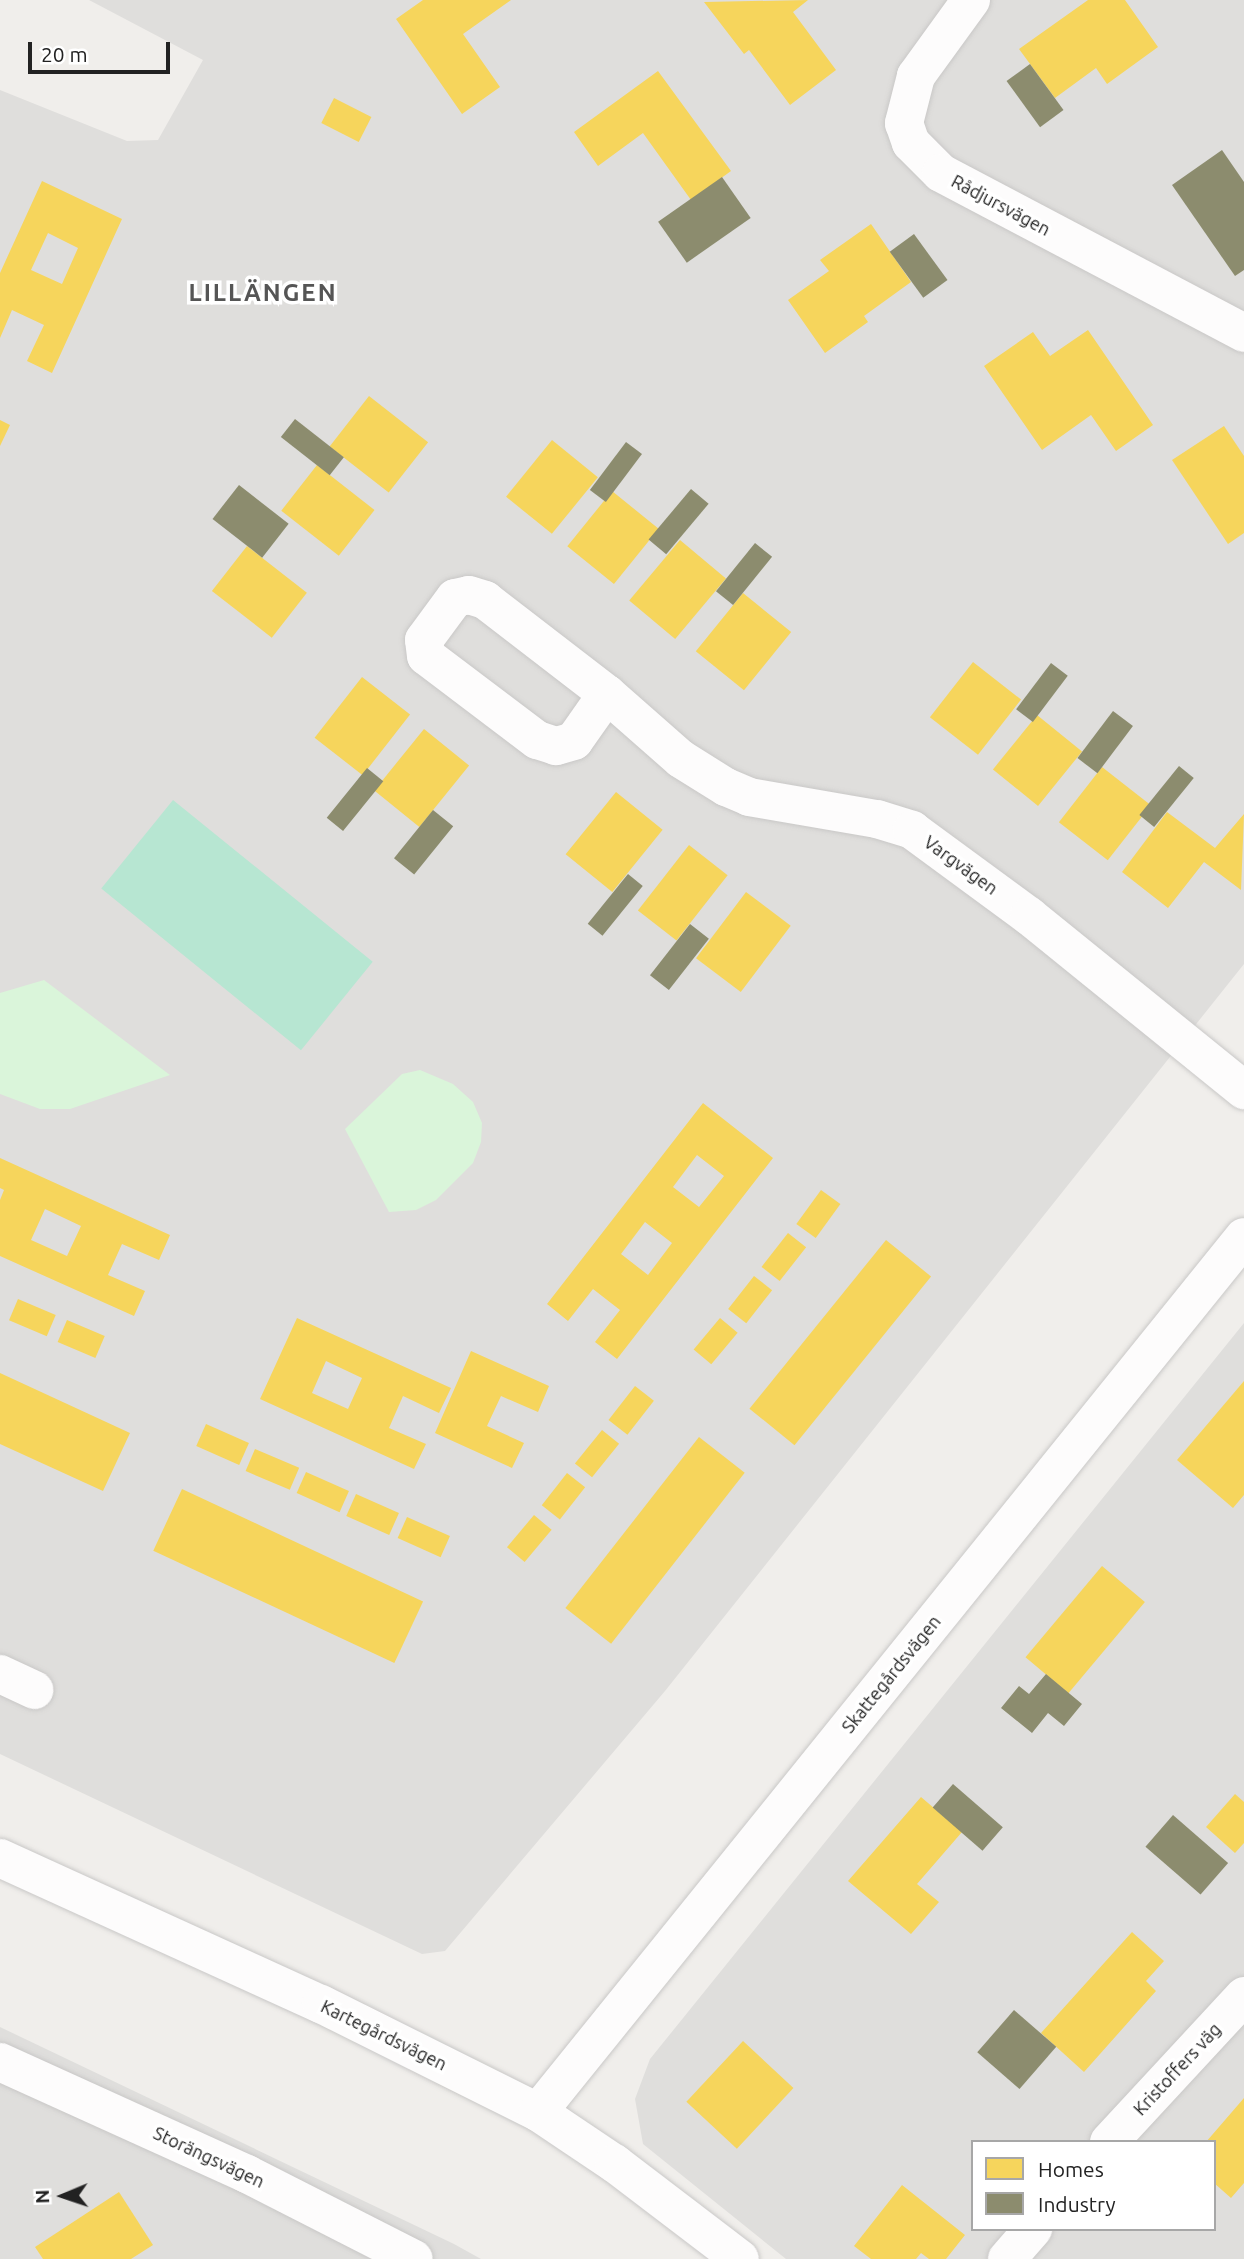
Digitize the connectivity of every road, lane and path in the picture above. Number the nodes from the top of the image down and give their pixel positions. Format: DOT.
graph roads {
  1 [pos="971,0"];
  2 [pos="1244,333"];
  3 [pos="607,694"];
  4 [pos="1244,1090"];
  5 [pos="1244,1237"];
  6 [pos="0,1674"];
  7 [pos="35,1690"];
  8 [pos="0,1858"];
  9 [pos="1244,1996"];
  10 [pos="2,2068"];
  11 [pos="538,2112"];
  12 [pos="1111,2140"];
  13 [pos="1031,2231"];
  14 [pos="414,2259"];
  15 [pos="740,2259"];
  16 [pos="1007,2259"];
  1 -- 2 [label="street, Rådjursvägen"];
  3 -- 3 [label="street, Vargvägen"];
  3 -- 4 [label="street, Vargvägen"];
  5 -- 11 [label="street, Skattegårdsvägen"];
  6 -- 7 [label="street"];
  8 -- 11 [label="street, Kartegårdsvägen"];
  9 -- 12 [label="street, Kristoffers väg"];
  10 -- 14 [label="street, Storängsvägen"];
  11 -- 15 [label="street, Kartegårdsvägen"];
  13 -- 16 [label="street"];
}
